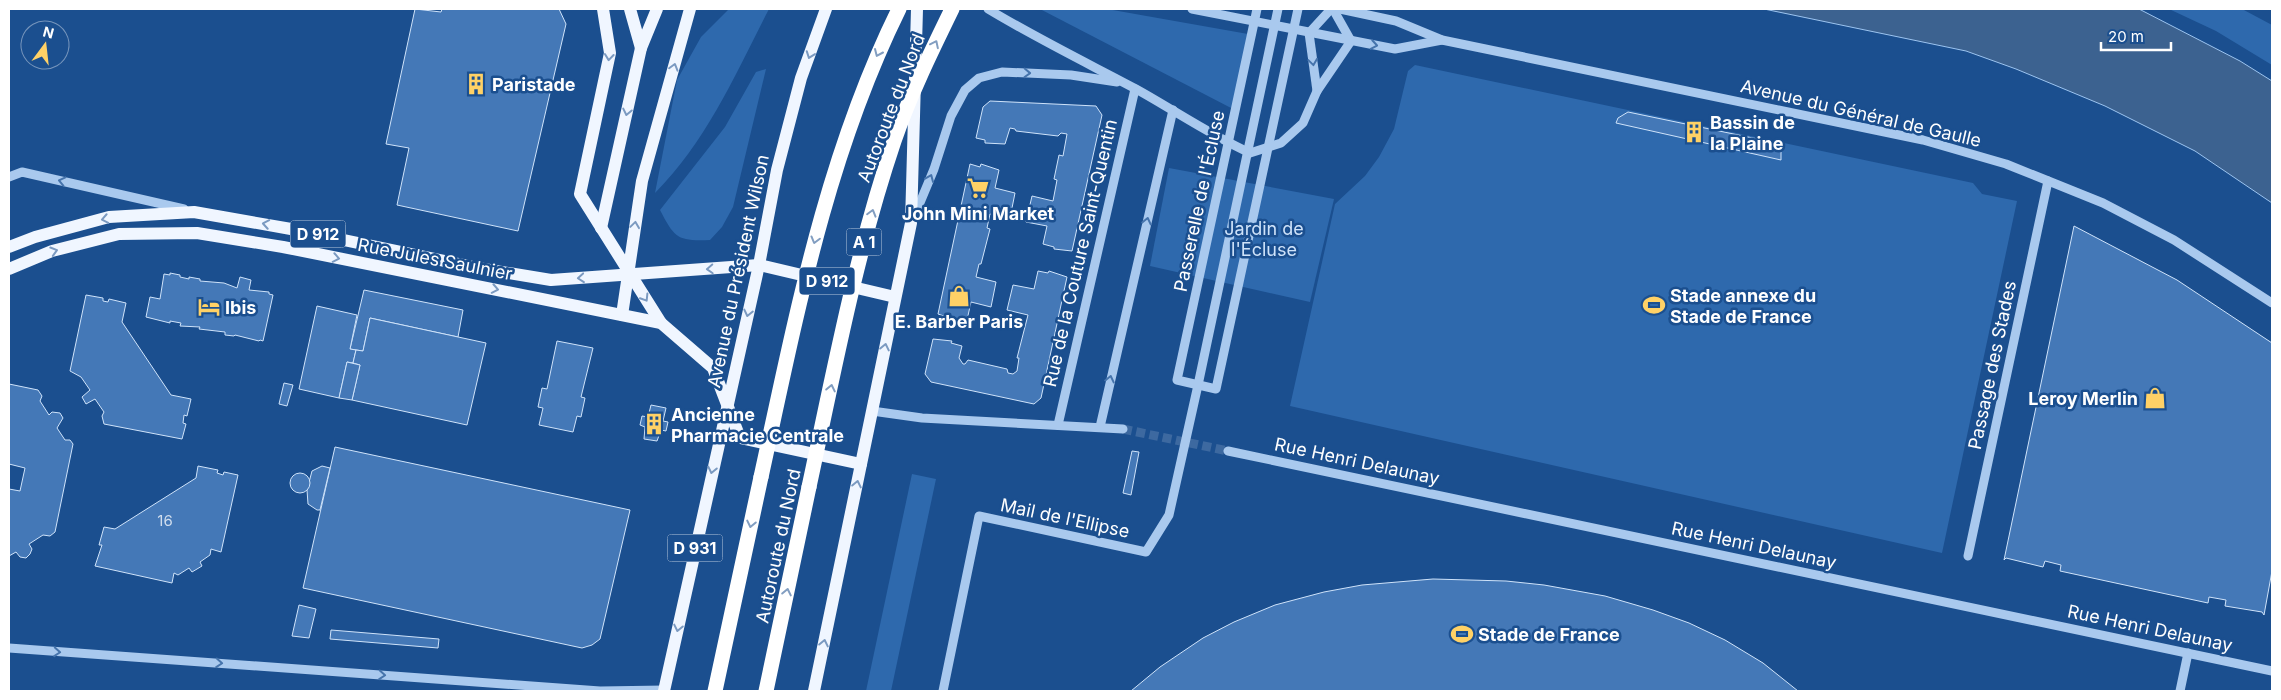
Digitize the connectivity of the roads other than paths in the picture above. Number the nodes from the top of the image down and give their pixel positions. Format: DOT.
graph roads {
  1 [pos="603,9"];
  2 [pos="630,9"];
  3 [pos="657,9"];
  4 [pos="826,9"];
  5 [pos="899,9"];
  6 [pos="917,9"];
  7 [pos="952,9"];
  8 [pos="988,9"];
  9 [pos="1192,9"];
  10 [pos="1257,9"];
  11 [pos="1278,9"];
  12 [pos="1298,9"];
  13 [pos="1332,9"];
  14 [pos="1340,9"];
  15 [pos="691,10"];
  16 [pos="1309,32"];
  17 [pos="1442,40"];
  18 [pos="1351,41"];
  19 [pos="641,48"];
  20 [pos="1124,84"];
  21 [pos="1135,89"];
  22 [pos="1318,91"];
  23 [pos="1173,110"];
  24 [pos="9,177"];
  25 [pos="2048,181"];
  26 [pos="194,212"];
  27 [pos="911,223"];
  28 [pos="601,228"];
  29 [pos="9,247"];
  30 [pos="759,265"];
  31 [pos="9,269"];
  32 [pos="629,273"];
  33 [pos="895,297"];
  34 [pos="2272,303"];
  35 [pos="622,315"];
  36 [pos="661,323"];
  37 [pos="1198,385"];
  38 [pos="726,405"];
  39 [pos="872,412"];
  40 [pos="1058,424"];
  41 [pos="1100,426"];
  42 [pos="1122,429"];
  43 [pos="1228,451"];
  44 [pos="861,464"];
  45 [pos="1968,556"];
  46 [pos="9,648"];
  47 [pos="2188,652"];
  48 [pos="2272,671"];
  49 [pos="664,691"];
  50 [pos="715,691"];
  51 [pos="766,691"];
  52 [pos="814,691"];
  53 [pos="943,691"];
  54 [pos="2180,691"];
  1 -- 28 [label="main road, one-way"];
  2 -- 19 [label="main road"];
  3 -- 19 [label="main road"];
  4 -- 30 [label="main road, Avenue du Président Wilson, one-way"];
  5 -- 50 [label="highway, Autoroute du Nord, one-way, bridge"];
  6 -- 27 [label="main road"];
  51 -- 7 [label="highway, Autoroute du Nord / A 1, one-way, bridge"];
  8 -- 20 [label="street"];
  9 -- 16 [label="street, Avenue du Général de Gaulle"];
  10 -- 37 [label="street, Passerelle de l'Écluse"];
  11 -- 37 [label="street, bridge"];
  12 -- 37 [label="street"];
  13 -- 16 [label="street"];
  13 -- 18 [label="street"];
  14 -- 17 [label="street, Avenue du Général de Gaulle"];
  32 -- 15 [label="main road, one-way"];
  16 -- 18 [label="street, Avenue du Général de Gaulle"];
  16 -- 22 [label="street, one-way"];
  18 -- 17 [label="street, Avenue du Général de Gaulle, one-way"];
  17 -- 25 [label="street, Avenue du Général de Gaulle"];
  18 -- 22 [label="street"];
  19 -- 28 [label="main road, one-way"];
  20 -- 21 [label="street"];
  27 -- 20 [label="street, one-way"];
  21 -- 23 [label="street"];
  21 -- 40 [label="street, Rue de la Couture Saint-Quentin"];
  22 -- 23 [label="street"];
  41 -- 23 [label="street, one-way"];
  26 -- 24 [label="street, one-way"];
  25 -- 34 [label="street, Avenue du Général de Gaulle"];
  25 -- 45 [label="street, Passage des Stades"];
  26 -- 29 [label="main road, Rue Jules Saulnier / D 912, one-way"];
  32 -- 26 [label="main road, Rue Jules Saulnier / D 912, one-way"];
  27 -- 33 [label="main road"];
  28 -- 32 [label="main road"];
  30 -- 32 [label="main road, Rue Jules Saulnier / D 912, one-way"];
  30 -- 33 [label="main road, D 912"];
  30 -- 38 [label="main road, Avenue du Président Wilson, one-way"];
  31 -- 35 [label="main road, Rue Jules Saulnier / D 912, one-way"];
  32 -- 35 [label="main road"];
  32 -- 36 [label="main road, one-way"];
  39 -- 33 [label="main road, one-way"];
  35 -- 36 [label="main road, Rue Jules Saulnier / D 912"];
  36 -- 38 [label="main road, Rue Jules Saulnier / D 912"];
  37 -- 53 [label="street, Mail de l'Ellipse"];
  38 -- 44 [label="main road, D 912"];
  38 -- 49 [label="main road, Avenue du Président Wilson / D 931, one-way"];
  39 -- 40 [label="street"];
  39 -- 44 [label="main road"];
  40 -- 41 [label="street"];
  41 -- 42 [label="street"];
  43 -- 47 [label="street, Rue Henri Delaunay"];
  52 -- 44 [label="main road, one-way"];
  46 -- 49 [label="street, one-way"];
  47 -- 48 [label="street, Rue Henri Delaunay"];
  47 -- 54 [label="street"];
}
